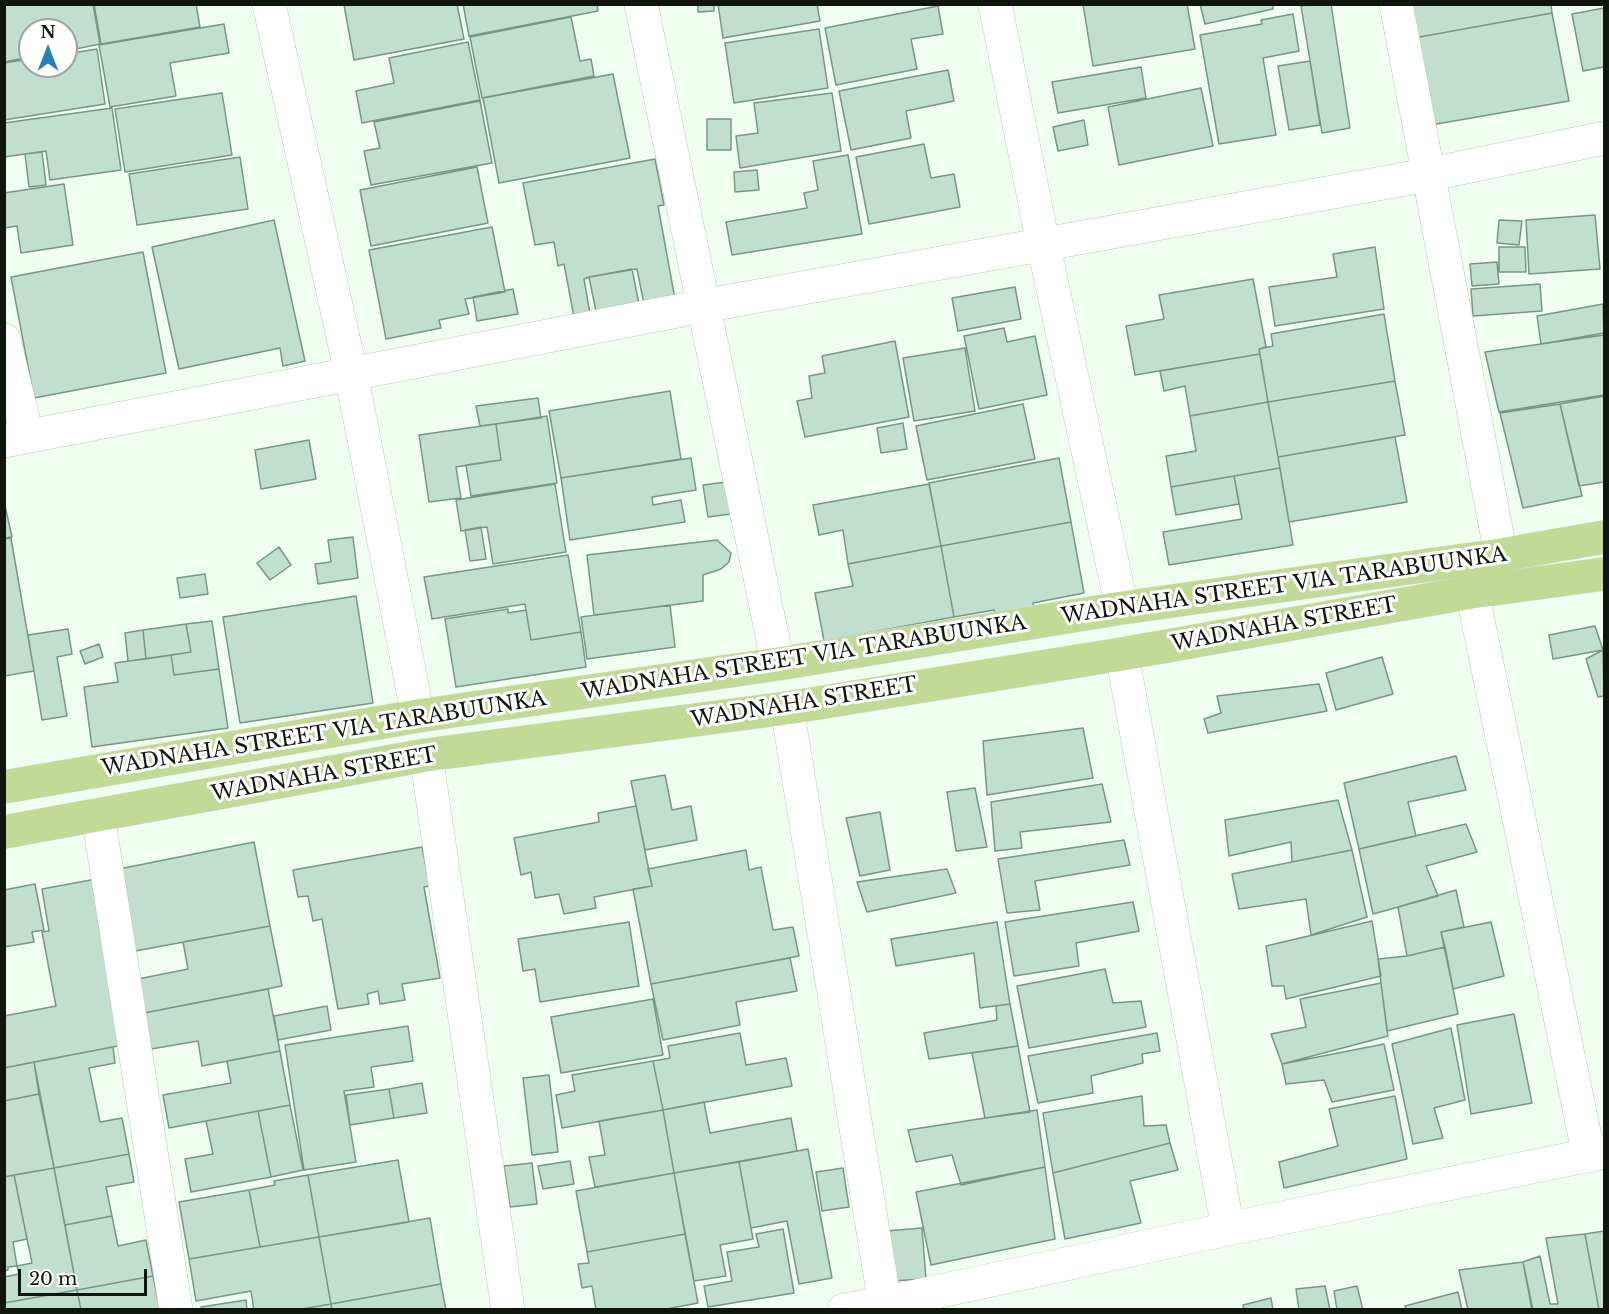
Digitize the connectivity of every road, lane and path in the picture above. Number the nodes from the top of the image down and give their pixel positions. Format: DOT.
graph roads {
  1 [pos="269,4"];
  2 [pos="641,4"];
  3 [pos="995,4"];
  4 [pos="1396,4"];
  5 [pos="1605,138"];
  6 [pos="1427,175"];
  7 [pos="1043,243"];
  8 [pos="703,306"];
  9 [pos="4,340"];
  10 [pos="351,374"];
  11 [pos="16,438"];
  12 [pos="1605,537"];
  13 [pos="1501,555"];
  14 [pos="1605,574"];
  15 [pos="1472,592"];
  16 [pos="1122,608"];
  17 [pos="1122,654"];
  18 [pos="778,664"];
  19 [pos="787,708"];
  20 [pos="418,716"];
  21 [pos="426,756"];
  22 [pos="4,787"];
  23 [pos="98,815"];
  24 [pos="4,832"];
  25 [pos="1597,1154"];
  26 [pos="1228,1229"];
  27 [pos="885,1306"];
  28 [pos="176,1310"];
  29 [pos="508,1310"];
  30 [pos="843,1310"];
  1 -- 10 [label="street"];
  2 -- 8 [label="street"];
  3 -- 7 [label="street"];
  4 -- 6 [label="street"];
  5 -- 6 [label="street"];
  6 -- 7 [label="street"];
  6 -- 13 [label="street"];
  7 -- 8 [label="street"];
  7 -- 16 [label="street"];
  8 -- 10 [label="street"];
  8 -- 18 [label="street"];
  9 -- 11 [label="street"];
  10 -- 11 [label="street"];
  10 -- 20 [label="street"];
  12 -- 13 [label="main road, WADNAHA STREET VIA TARABUUNKA"];
  13 -- 16 [label="main road, WADNAHA STREET VIA TARABUUNKA"];
  14 -- 15 [label="main road, WADNAHA STREET"];
  15 -- 17 [label="main road, WADNAHA STREET"];
  15 -- 25 [label="street"];
  16 -- 18 [label="main road, WADNAHA STREET VIA TARABUUNKA"];
  17 -- 19 [label="main road, WADNAHA STREET"];
  17 -- 26 [label="street"];
  18 -- 20 [label="main road, WADNAHA STREET VIA TARABUUNKA"];
  19 -- 21 [label="main road, WADNAHA STREET"];
  19 -- 27 [label="street"];
  20 -- 22 [label="main road, WADNAHA STREET VIA TARABUUNKA"];
  21 -- 23 [label="main road, WADNAHA STREET"];
  21 -- 29 [label="street"];
  23 -- 24 [label="main road, WADNAHA STREET"];
  23 -- 28 [label="street"];
  25 -- 26 [label="street"];
  26 -- 27 [label="street"];
  27 -- 30 [label="street"];
}
